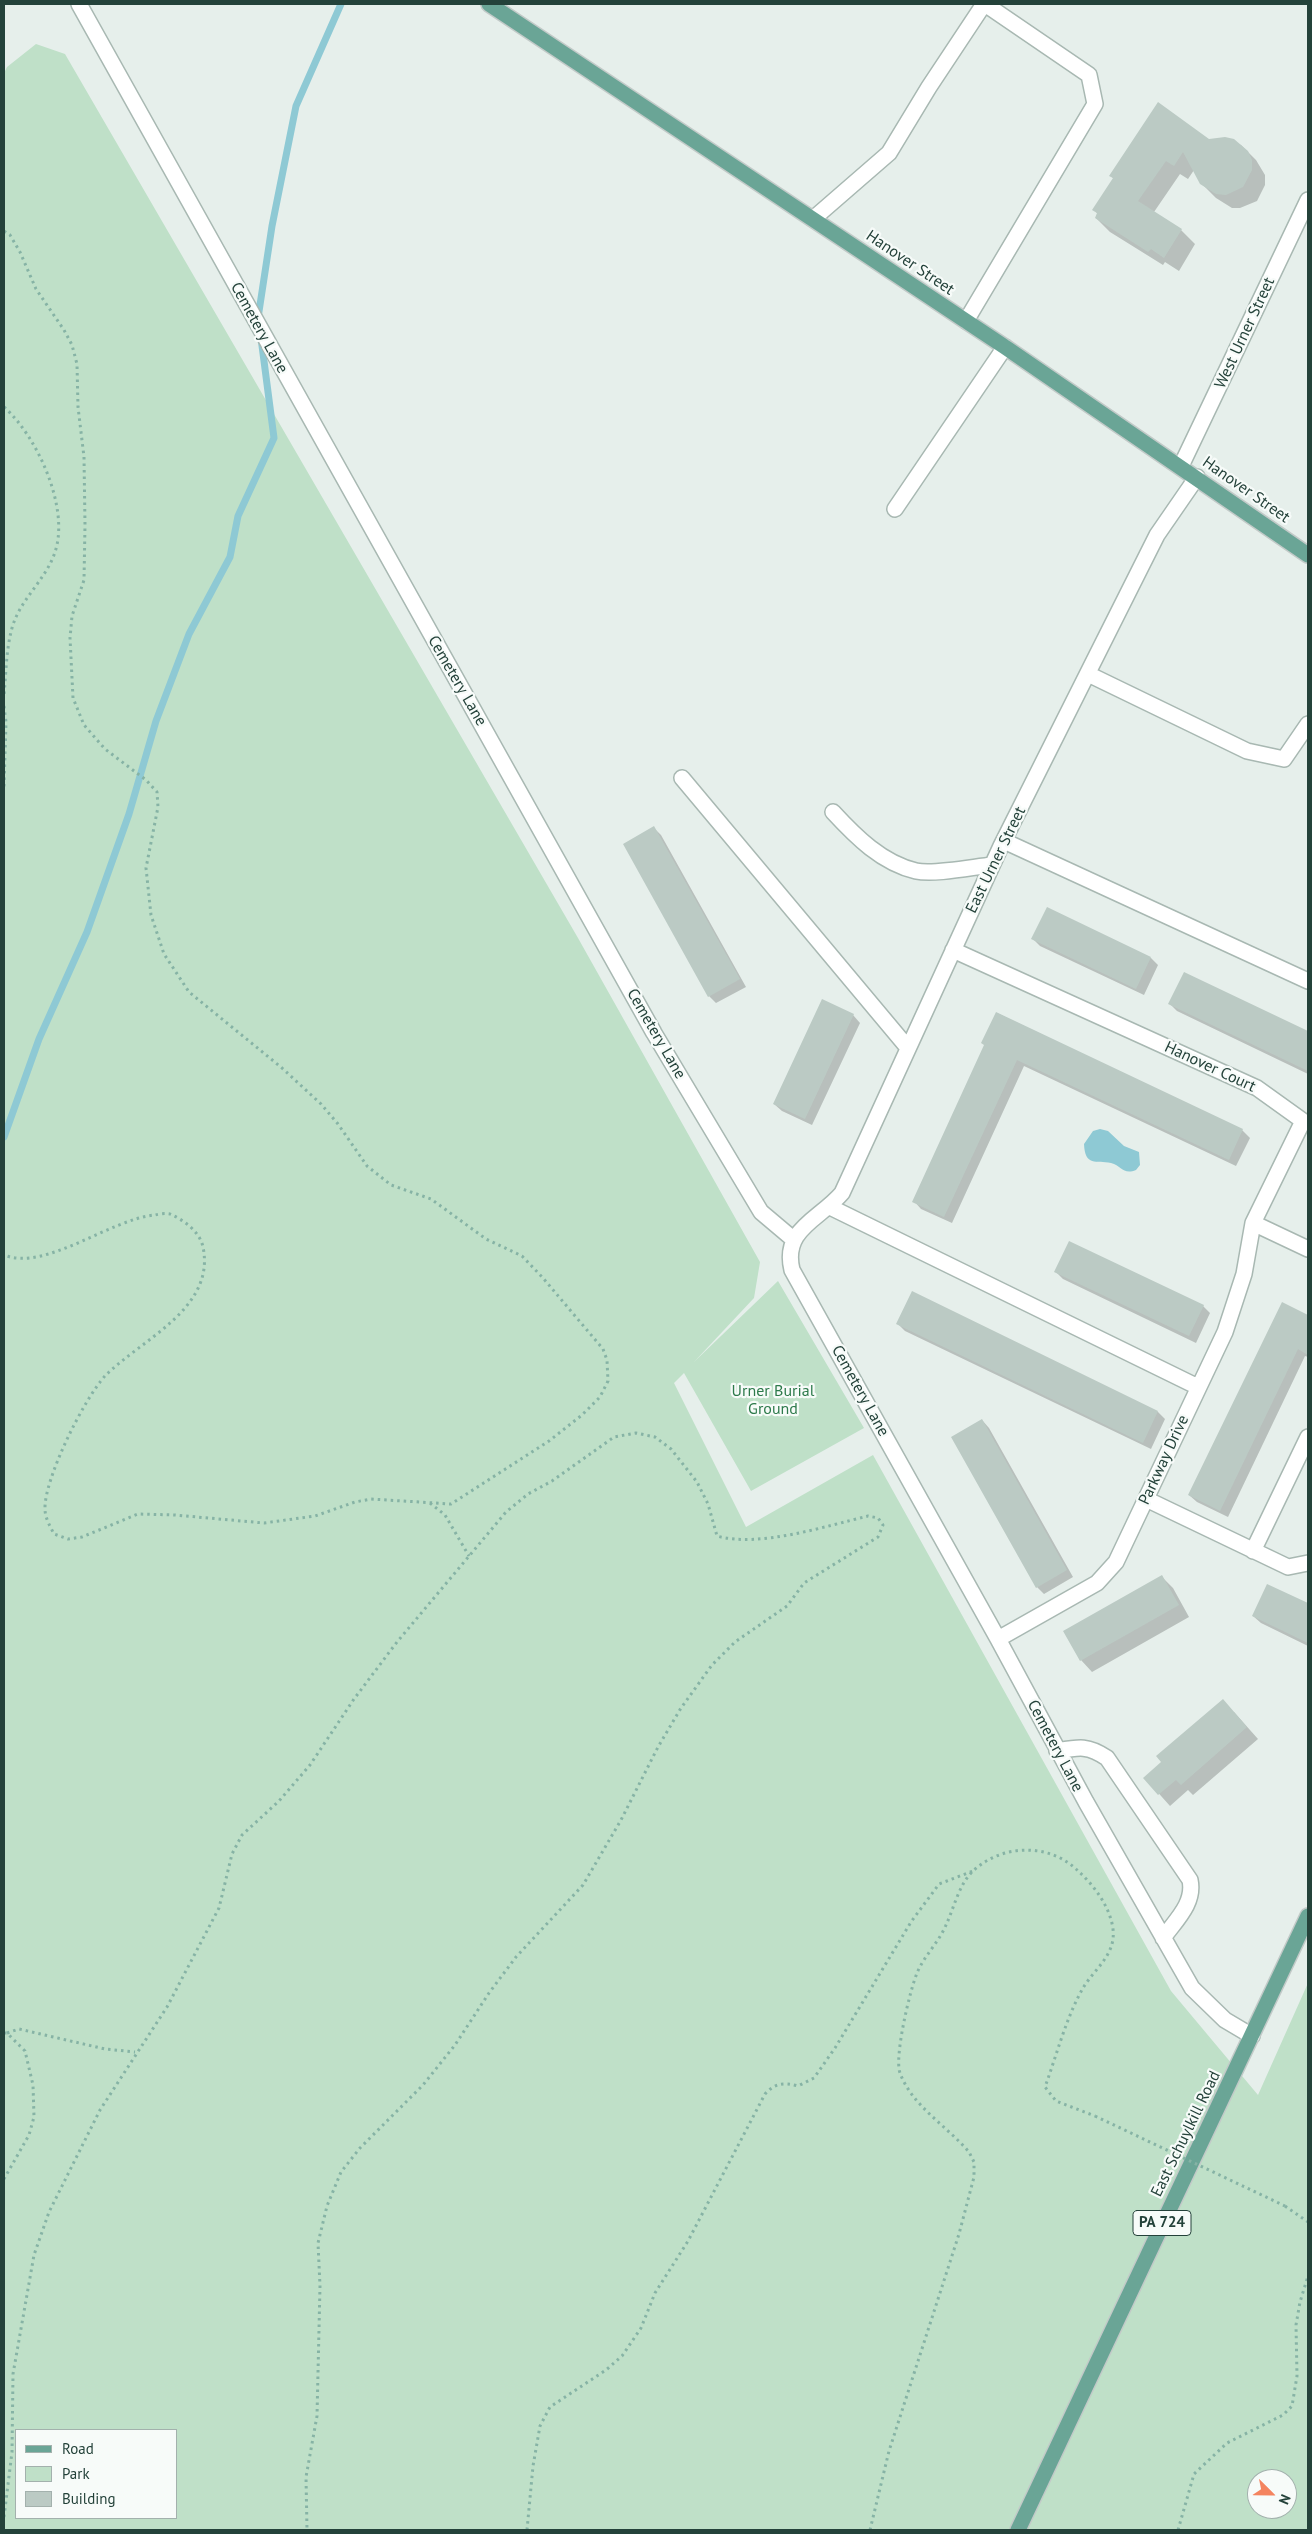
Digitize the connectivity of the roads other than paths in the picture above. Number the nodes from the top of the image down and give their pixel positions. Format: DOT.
graph roads {
  1 [pos="79,4"];
  2 [pos="489,4"];
  3 [pos="984,4"];
  4 [pos="1308,200"];
  5 [pos="813,219"];
  6 [pos="966,321"];
  7 [pos="1005,347"];
  8 [pos="1181,466"];
  9 [pos="1197,477"];
  10 [pos="895,508"];
  11 [pos="1308,555"];
  12 [pos="1088,674"];
  13 [pos="1308,724"];
  14 [pos="682,778"];
  15 [pos="833,812"];
  16 [pos="1004,841"];
  17 [pos="992,865"];
  18 [pos="953,950"];
  19 [pos="1308,981"];
  20 [pos="908,1048"];
  21 [pos="1306,1122"];
  22 [pos="830,1207"];
  23 [pos="1254,1223"];
  24 [pos="793,1239"];
  25 [pos="1308,1250"];
  26 [pos="1198,1386"];
  27 [pos="1308,1437"];
  28 [pos="1146,1499"];
  29 [pos="1253,1551"];
  30 [pos="1308,1563"];
  31 [pos="998,1639"];
  32 [pos="1057,1751"];
  33 [pos="1308,1916"];
  34 [pos="1163,1938"];
  35 [pos="1252,2036"];
  36 [pos="1018,2530"];
  1 -- 24 [label="street, Cemetery Lane"];
  2 -- 5 [label="main road, Hanover Street"];
  3 -- 5 [label="street"];
  3 -- 6 [label="street"];
  4 -- 8 [label="street, West Urner Street"];
  5 -- 6 [label="main road, Hanover Street"];
  6 -- 7 [label="main road, Hanover Street"];
  7 -- 8 [label="main road, Hanover Street"];
  7 -- 10 [label="street"];
  8 -- 9 [label="main road, Hanover Street"];
  9 -- 11 [label="main road, Hanover Street"];
  9 -- 12 [label="street, East Urner Street"];
  12 -- 13 [label="street"];
  12 -- 16 [label="street, East Urner Street"];
  14 -- 20 [label="street"];
  15 -- 17 [label="street"];
  16 -- 17 [label="street, East Urner Street"];
  16 -- 19 [label="street"];
  17 -- 18 [label="street, East Urner Street"];
  18 -- 20 [label="street, East Urner Street"];
  18 -- 21 [label="street, Hanover Court"];
  20 -- 22 [label="street, East Urner Street"];
  21 -- 23 [label="street, Hanover Court"];
  22 -- 24 [label="street, East Urner Street"];
  22 -- 26 [label="street"];
  23 -- 25 [label="street"];
  23 -- 26 [label="street, Parkway Drive"];
  24 -- 31 [label="street, Cemetery Lane"];
  26 -- 28 [label="street, Parkway Drive"];
  27 -- 29 [label="street"];
  28 -- 29 [label="street"];
  28 -- 31 [label="street, Parkway Drive"];
  29 -- 30 [label="street"];
  31 -- 32 [label="street, Cemetery Lane"];
  32 -- 34 [label="street, Cemetery Lane"];
  32 -- 34 [label="street"];
  33 -- 35 [label="main road, East Schuylkill Road / PA 724"];
  34 -- 35 [label="street, Cemetery Lane"];
  35 -- 36 [label="main road, East Schuylkill Road / PA 724"];
}
